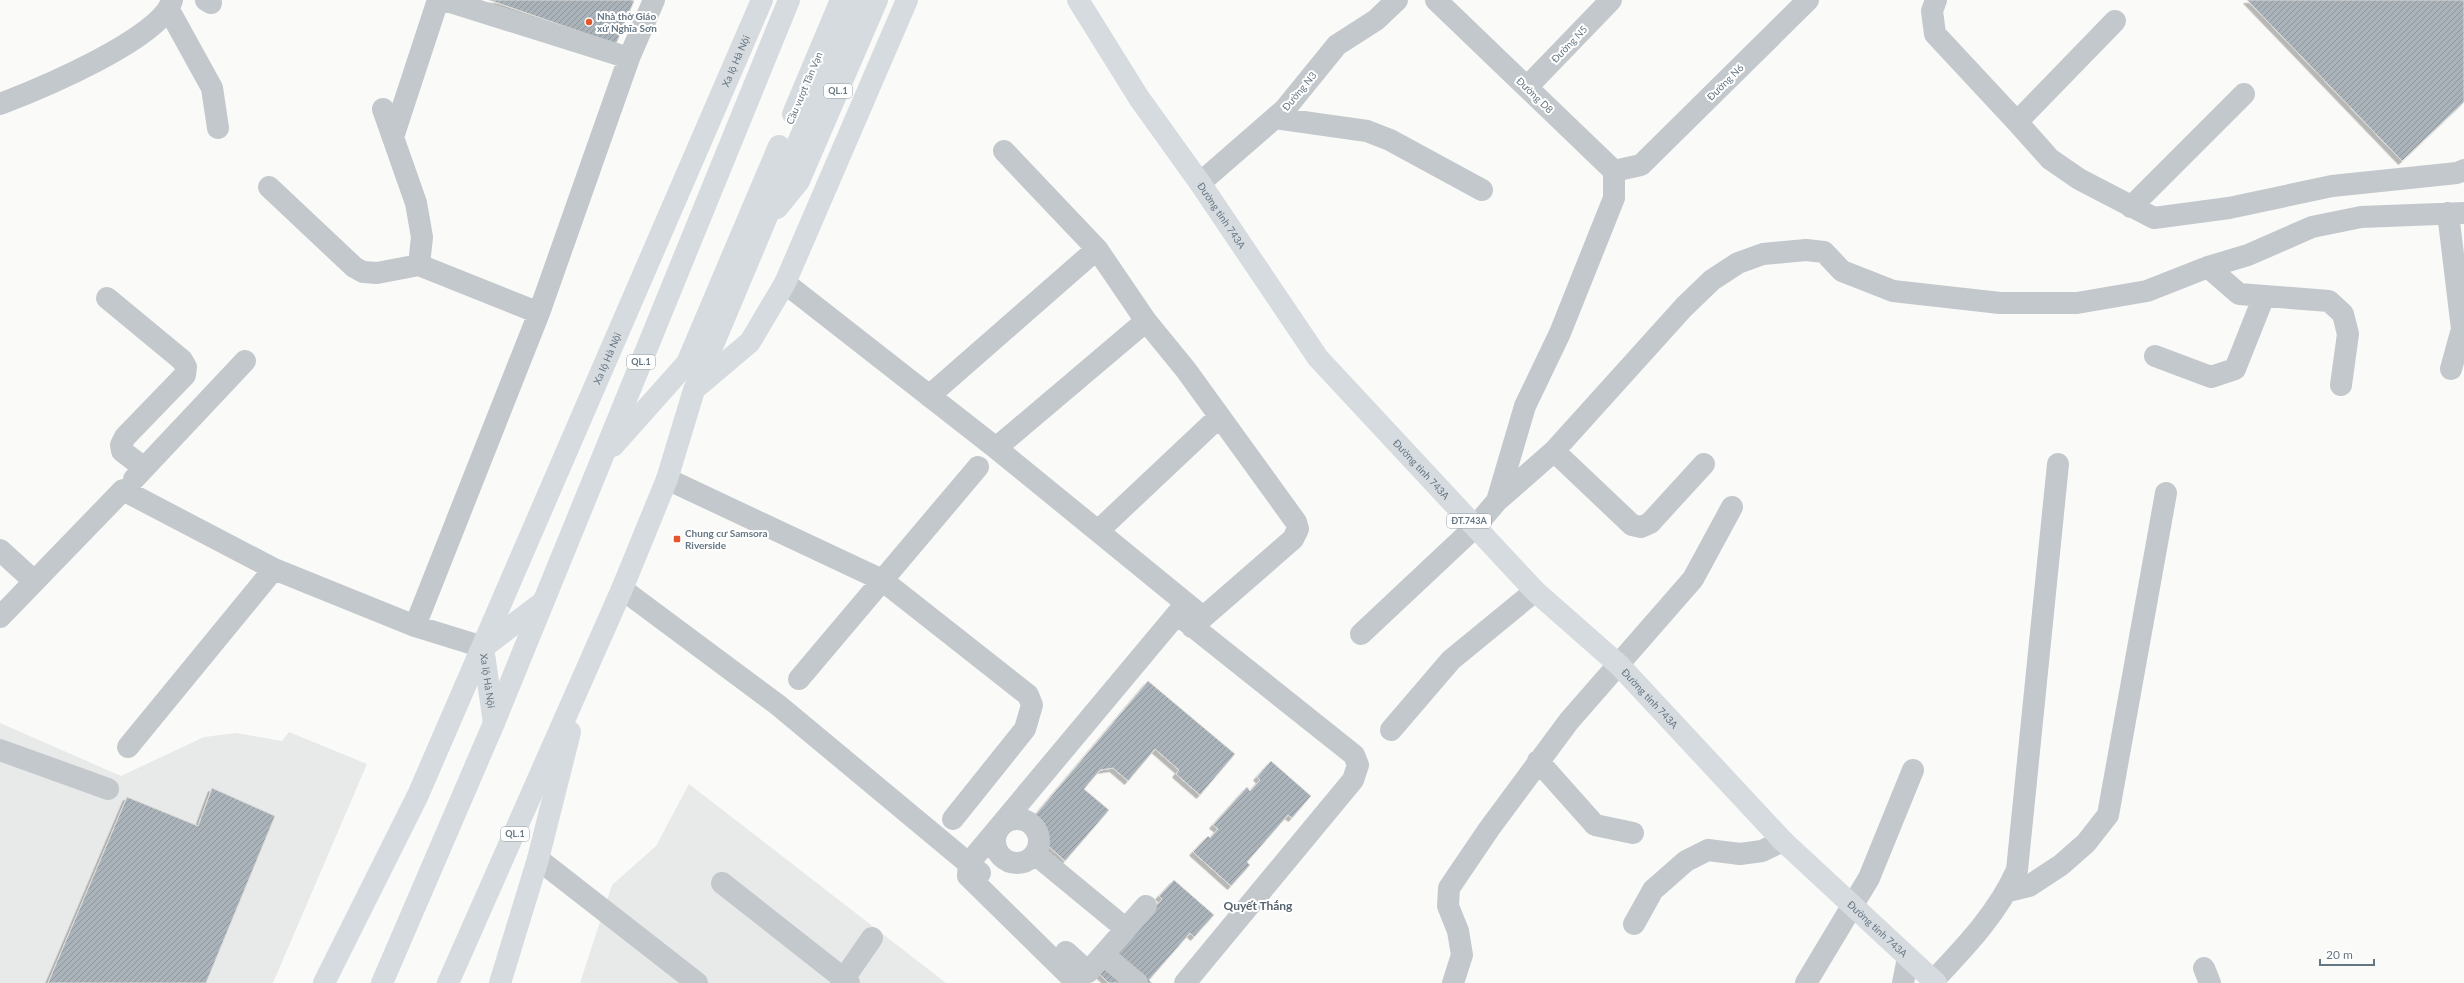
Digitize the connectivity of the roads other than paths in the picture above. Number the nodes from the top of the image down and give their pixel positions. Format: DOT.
graph roads {
  1 [pos="438,0"];
  2 [pos="444,0"];
  3 [pos="654,0"];
  4 [pos="762,0"];
  5 [pos="789,0"];
  6 [pos="842,0"];
  7 [pos="858,0"];
  8 [pos="877,0"];
  9 [pos="907,0"];
  10 [pos="1078,0"];
  11 [pos="1397,0"];
  12 [pos="1436,0"];
  13 [pos="1611,0"];
  14 [pos="1808,0"];
  15 [pos="1936,0"];
  16 [pos="171,5"];
  17 [pos="2115,21"];
  18 [pos="629,58"];
  19 [pos="1527,87"];
  20 [pos="2244,94"];
  21 [pos="0,104"];
  22 [pos="383,109"];
  23 [pos="1275,118"];
  24 [pos="2018,122"];
  25 [pos="218,128"];
  26 [pos="393,137"];
  27 [pos="1004,151"];
  28 [pos="2464,170"];
  29 [pos="1614,171"];
  30 [pos="783,177"];
  31 [pos="1200,183"];
  32 [pos="269,187"];
  33 [pos="1482,190"];
  34 [pos="2131,207"];
  35 [pos="2456,213"];
  36 [pos="1097,248"];
  37 [pos="419,265"];
  38 [pos="2208,267"];
  39 [pos="785,283"];
  40 [pos="2264,296"];
  41 [pos="107,298"];
  42 [pos="539,313"];
  43 [pos="1146,321"];
  44 [pos="2155,356"];
  45 [pos="245,361"];
  46 [pos="2451,369"];
  47 [pos="2342,385"];
  48 [pos="694,390"];
  49 [pos="929,396"];
  50 [pos="1219,417"];
  51 [pos="996,448"];
  52 [pos="1554,451"];
  53 [pos="602,459"];
  54 [pos="1704,464"];
  55 [pos="2058,464"];
  56 [pos="978,466"];
  57 [pos="144,468"];
  58 [pos="667,478"];
  59 [pos="123,490"];
  60 [pos="2166,493"];
  61 [pos="1497,501"];
  62 [pos="1732,507"];
  63 [pos="1475,528"];
  64 [pos="1098,532"];
  65 [pos="0,550"];
  66 [pos="274,569"];
  67 [pos="882,580"];
  68 [pos="34,581"];
  69 [pos="622,589"];
  70 [pos="1535,591"];
  71 [pos="544,602"];
  72 [pos="0,617"];
  73 [pos="1198,622"];
  74 [pos="415,626"];
  75 [pos="1361,634"];
  76 [pos="483,648"];
  77 [pos="1619,665"];
  78 [pos="800,679"];
  79 [pos="581,684"];
  80 [pos="494,723"];
  81 [pos="1391,730"];
  82 [pos="128,747"];
  83 [pos="0,750"];
  84 [pos="1538,761"];
  85 [pos="1913,770"];
  86 [pos="108,789"];
  87 [pos="953,819"];
  88 [pos="1001,825"];
  89 [pos="1633,833"];
  90 [pos="1783,841"];
  91 [pos="1035,854"];
  92 [pos="538,858"];
  93 [pos="969,864"];
  94 [pos="722,883"];
  95 [pos="2008,891"];
  96 [pos="1853,904"];
  97 [pos="1146,906"];
  98 [pos="1634,924"];
  99 [pos="1126,929"];
  100 [pos="872,938"];
  101 [pos="1104,955"];
  102 [pos="1908,958"];
  103 [pos="1088,979"];
  104 [pos="845,982"];
  105 [pos="1934,982"];
  106 [pos="324,983"];
  107 [pos="382,983"];
  108 [pos="448,983"];
  109 [pos="500,983"];
  110 [pos="697,983"];
  111 [pos="1136,983"];
  112 [pos="1185,983"];
  113 [pos="1453,983"];
  114 [pos="1806,983"];
  115 [pos="1903,983"];
  1 -- 26 [label="street"];
  2 -- 18 [label="street"];
  3 -- 18 [label="street"];
  4 -- 76 [label="main road, Xa lộ Hà Nội"];
  5 -- 53 [label="main road, Xa lộ Hà Nội / QL.1"];
  6 -- 30 [label="main road, Cầu vượt Tân Vạn / QL.1"];
  7 -- 30 [label="main road, Cầu vượt Tân Vạn / QL.1"];
  8 -- 30 [label="main road, QL.1"];
  9 -- 39 [label="main road, QL.1"];
  10 -- 31 [label="main road, Đường tỉnh 743A / ĐT.743A"];
  11 -- 23 [label="street, Đường N3"];
  12 -- 19 [label="street, Đường D8"];
  13 -- 19 [label="street, Đường N5"];
  14 -- 29 [label="street, Đường N6"];
  15 -- 24 [label="street"];
  16 -- 21 [label="street"];
  16 -- 25 [label="street"];
  17 -- 24 [label="street"];
  18 -- 42 [label="street"];
  19 -- 29 [label="street, Đường D8"];
  20 -- 34 [label="street"];
  22 -- 26 [label="street"];
  23 -- 31 [label="street, Đường N3"];
  23 -- 33 [label="street"];
  24 -- 34 [label="street"];
  26 -- 37 [label="street"];
  27 -- 36 [label="street"];
  28 -- 34 [label="street"];
  29 -- 61 [label="street"];
  30 -- 48 [label="main road, QL.1"];
  30 -- 53 [label="main road, Xa lộ Hà Nội / QL.1"];
  31 -- 63 [label="main road, Đường tỉnh 743A / ĐT.743A"];
  32 -- 37 [label="street"];
  35 -- 38 [label="street"];
  35 -- 46 [label="street"];
  36 -- 43 [label="street"];
  36 -- 49 [label="street"];
  37 -- 42 [label="street"];
  38 -- 40 [label="street"];
  38 -- 52 [label="street"];
  39 -- 48 [label="main road, QL.1"];
  39 -- 49 [label="street"];
  40 -- 44 [label="street"];
  40 -- 47 [label="street"];
  41 -- 57 [label="street"];
  42 -- 74 [label="street"];
  43 -- 50 [label="street"];
  43 -- 51 [label="street"];
  45 -- 57 [label="street"];
  48 -- 58 [label="main road, QL.1"];
  49 -- 51 [label="street"];
  50 -- 64 [label="street"];
  50 -- 73 [label="street"];
  51 -- 64 [label="street"];
  52 -- 54 [label="street"];
  52 -- 61 [label="street"];
  53 -- 71 [label="main road, Xa lộ Hà Nội / QL.1"];
  55 -- 95 [label="street"];
  56 -- 67 [label="street"];
  57 -- 59 [label="street"];
  58 -- 67 [label="street"];
  58 -- 69 [label="main road, QL.1"];
  59 -- 66 [label="street"];
  59 -- 68 [label="street"];
  60 -- 95 [label="street"];
  61 -- 63 [label="street"];
  62 -- 77 [label="street"];
  63 -- 70 [label="main road, Đường tỉnh 743A / ĐT.743A"];
  63 -- 75 [label="street"];
  64 -- 73 [label="street"];
  65 -- 68 [label="street"];
  66 -- 74 [label="street"];
  66 -- 82 [label="street"];
  67 -- 78 [label="street"];
  67 -- 87 [label="street"];
  68 -- 72 [label="street"];
  69 -- 79 [label="main road, QL.1"];
  69 -- 93 [label="street"];
  70 -- 77 [label="main road, Đường tỉnh 743A / ĐT.743A"];
  70 -- 81 [label="street"];
  71 -- 76 [label="main road"];
  71 -- 80 [label="main road, Xa lộ Hà Nội / QL.1"];
  73 -- 88 [label="street"];
  73 -- 112 [label="street"];
  74 -- 76 [label="street"];
  76 -- 80 [label="main road, Xa lộ Hà Nội"];
  76 -- 106 [label="main road"];
  77 -- 84 [label="street"];
  77 -- 90 [label="main road, Đường tỉnh 743A / ĐT.743A"];
  79 -- 92 [label="main road"];
  79 -- 108 [label="main road, QL.1"];
  80 -- 107 [label="main road, Xa lộ Hà Nội / QL.1"];
  83 -- 86 [label="street"];
  84 -- 89 [label="street"];
  84 -- 113 [label="street"];
  85 -- 96 [label="street"];
  88 -- 91 [label="street"];
  88 -- 91 [label="street"];
  88 -- 93 [label="street"];
  90 -- 96 [label="main road, Đường tỉnh 743A / ĐT.743A"];
  90 -- 98 [label="street"];
  91 -- 99 [label="street"];
  92 -- 109 [label="main road"];
  92 -- 110 [label="street"];
  93 -- 103 [label="street"];
  94 -- 104 [label="street"];
  95 -- 105 [label="street"];
  96 -- 102 [label="main road, Đường tỉnh 743A / ĐT.743A"];
  96 -- 114 [label="street"];
  97 -- 99 [label="street"];
  99 -- 101 [label="street"];
  100 -- 104 [label="street"];
  101 -- 103 [label="street"];
  101 -- 111 [label="street"];
  102 -- 105 [label="main road, Đường tỉnh 743A / ĐT.743A"];
  102 -- 115 [label="street"];
}
